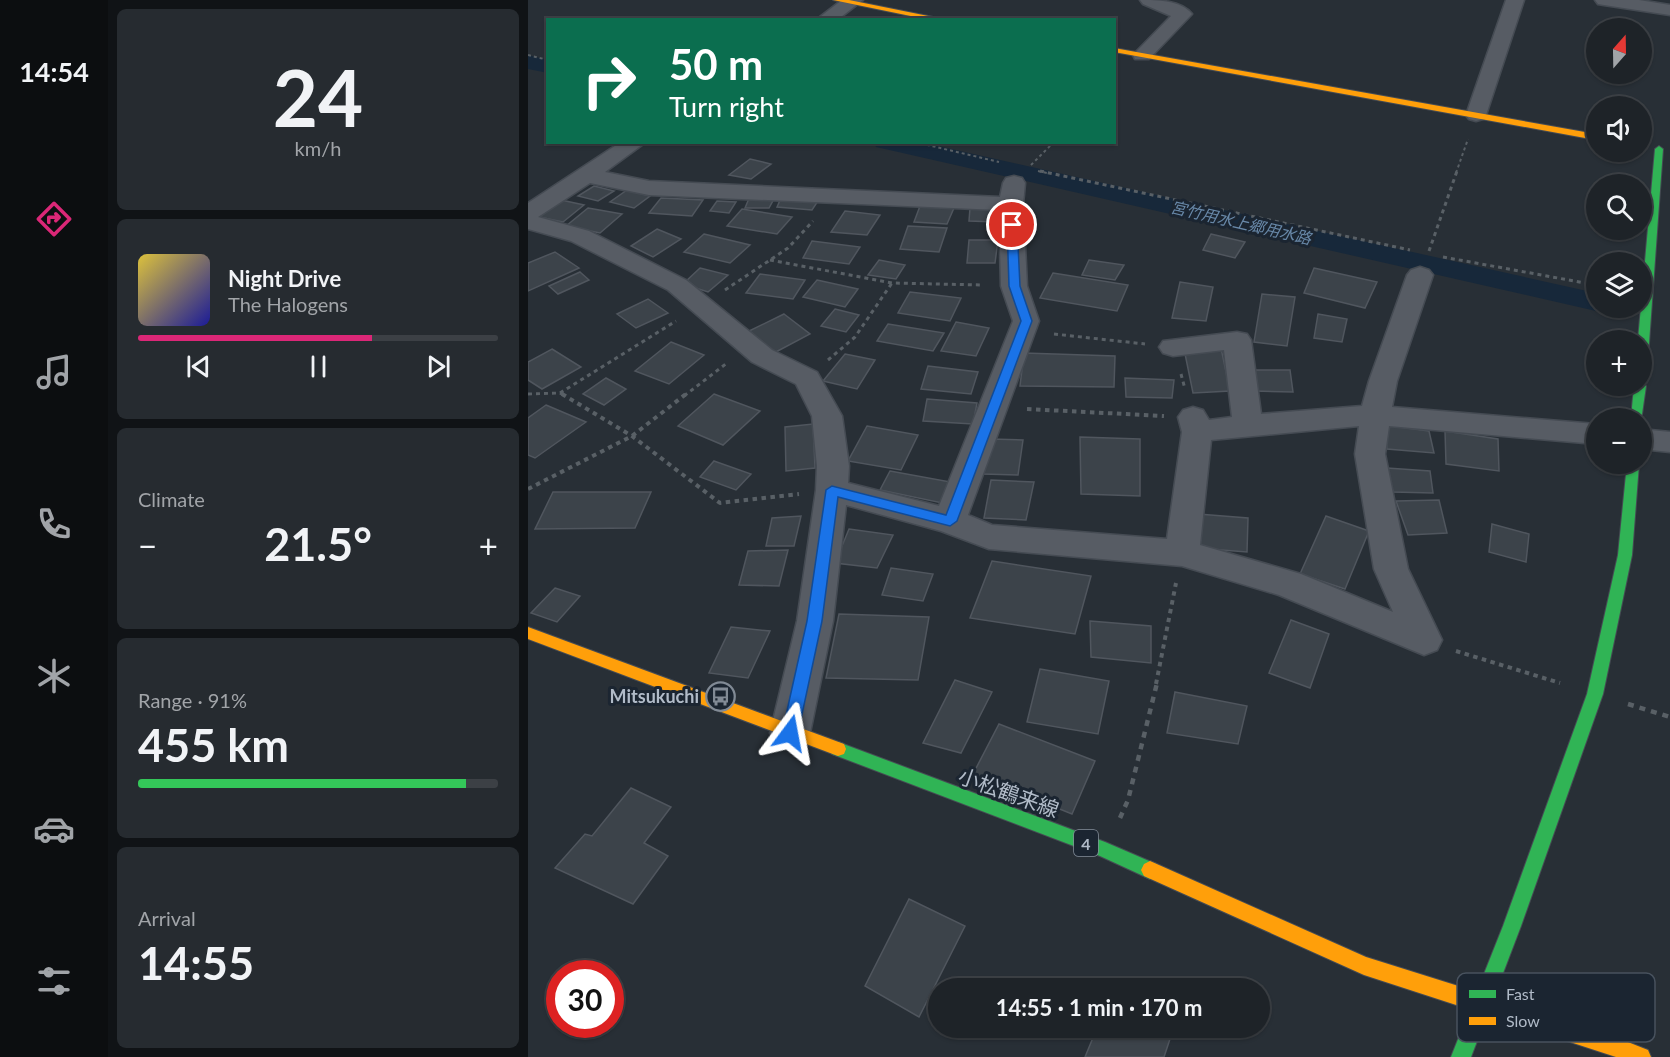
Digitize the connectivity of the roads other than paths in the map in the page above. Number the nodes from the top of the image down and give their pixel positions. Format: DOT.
graph roads {
  1 [pos="1149,0"];
  2 [pos="1515,0"];
  3 [pos="1604,0"];
  4 [pos="847,1"];
  5 [pos="1670,10"];
  6 [pos="827,18"];
  7 [pos="935,18"];
  8 [pos="1116,50"];
  9 [pos="1142,55"];
  10 [pos="1476,115"];
  11 [pos="1586,135"];
  12 [pos="633,144"];
  13 [pos="1665,150"];
  14 [pos="586,175"];
  15 [pos="528,213"];
  16 [pos="528,222"];
  17 [pos="1426,259"];
  18 [pos="1644,330"];
  19 [pos="1173,347"];
  20 [pos="1375,415"];
  21 [pos="1248,425"];
  22 [pos="1586,433"];
  23 [pos="1652,440"];
  24 [pos="1670,442"];
  25 [pos="1632,474"];
  26 [pos="832,490"];
  27 [pos="950,521"];
  28 [pos="1182,553"];
  29 [pos="528,633"];
  30 [pos="790,733"];
  31 [pos="1494,973"];
  32 [pos="1457,997"];
  33 [pos="1467,1042"];
  34 [pos="1600,1042"];
  35 [pos="1461,1057"];
  36 [pos="1641,1057"];
  1 -- 9 [label="street"];
  2 -- 10 [label="street"];
  3 -- 5 [label="street"];
  4 -- 6 [label="street"];
  4 -- 7 [label="street"];
  8 -- 9 [label="street"];
  9 -- 10 [label="street"];
  10 -- 11 [label="street"];
  12 -- 14 [label="street"];
  13 -- 18 [label="street"];
  14 -- 15 [label="street"];
  14 -- 27 [label="street"];
  16 -- 26 [label="street"];
  17 -- 20 [label="street"];
  19 -- 21 [label="street"];
  20 -- 21 [label="street"];
  20 -- 22 [label="street"];
  20 -- 28 [label="street"];
  21 -- 28 [label="street"];
  23 -- 24 [label="street"];
  25 -- 31 [label="street"];
  26 -- 27 [label="street"];
  26 -- 30 [label="street"];
  27 -- 28 [label="street"];
  29 -- 30 [label="street, 小松鶴来線 / 4"];
  30 -- 32 [label="street, 小松鶴来線 / 4"];
  33 -- 35 [label="street"];
  34 -- 36 [label="street, 小松鶴来線 / 4"];
}
